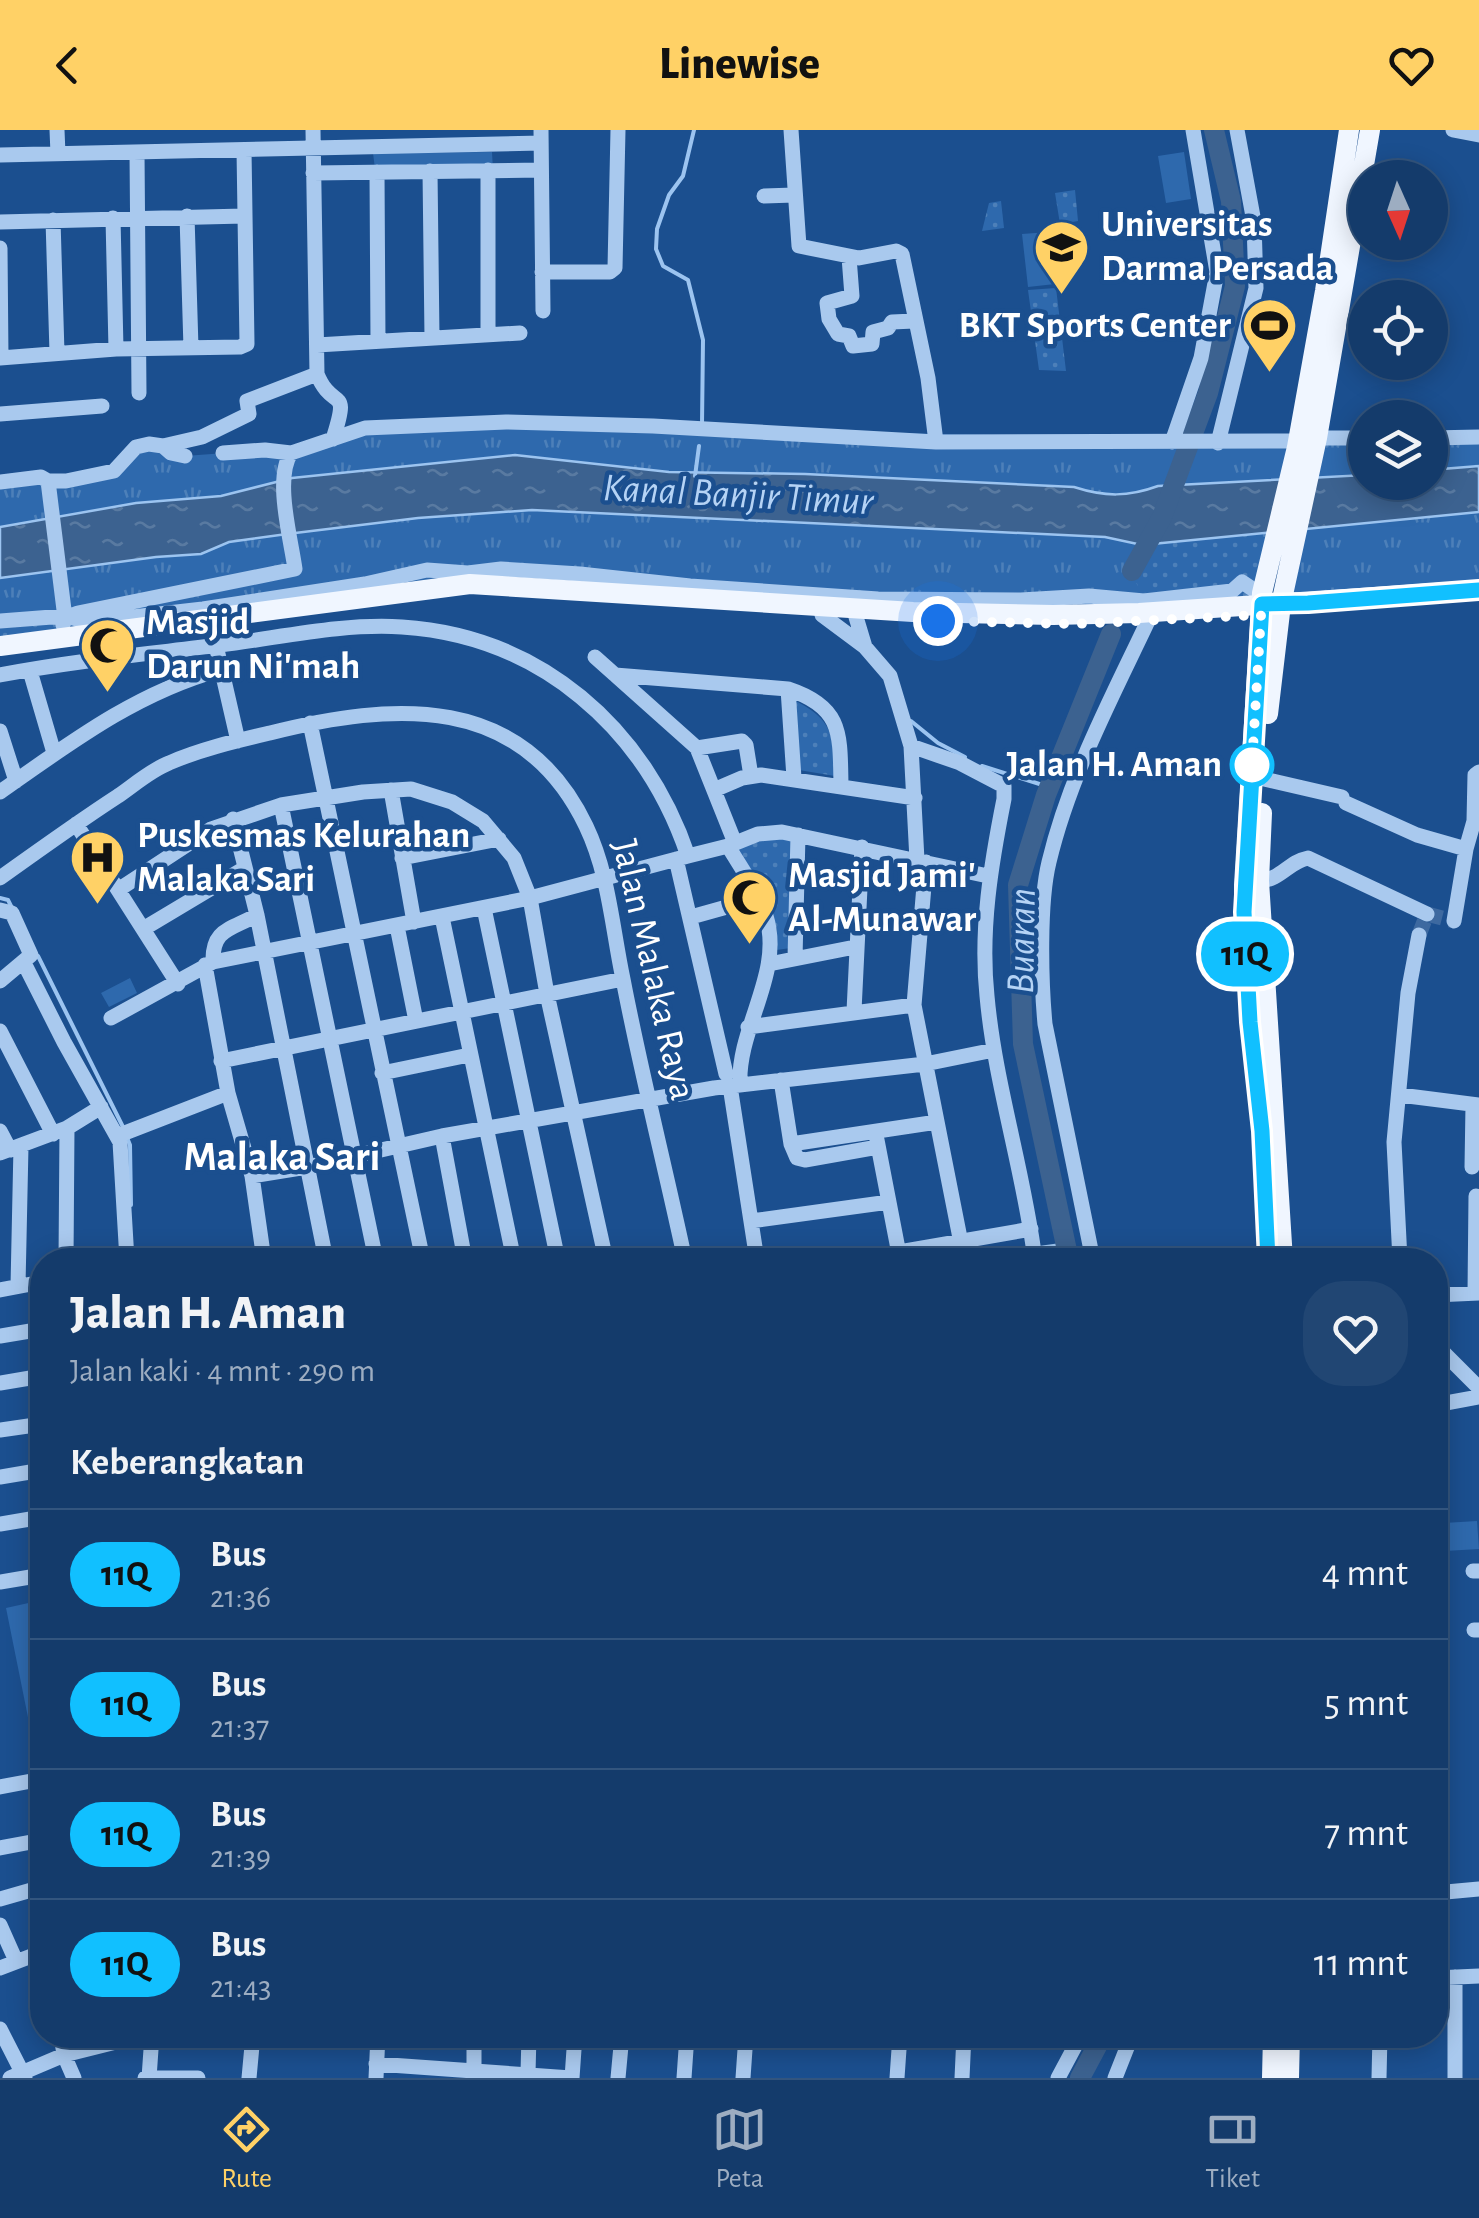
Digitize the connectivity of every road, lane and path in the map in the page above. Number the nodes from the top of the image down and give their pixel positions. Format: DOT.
graph roads {
  1 [pos="57,130"];
  2 [pos="313,130"];
  3 [pos="375,130"];
  4 [pos="618,130"];
  5 [pos="791,130"];
  6 [pos="1193,130"];
  7 [pos="1237,130"];
  8 [pos="1349,130"];
  9 [pos="1370,130"];
  10 [pos="1453,130"];
  11 [pos="1479,135"];
  12 [pos="541,136"];
  13 [pos="483,137"];
  14 [pos="429,138"];
  15 [pos="376,147"];
  16 [pos="313,148"];
  17 [pos="244,150"];
  18 [pos="136,152"];
  19 [pos="58,154"];
  20 [pos="0,155"];
  21 [pos="488,170"];
  22 [pos="541,170"];
  23 [pos="430,171"];
  24 [pos="377,172"];
  25 [pos="313,173"];
  26 [pos="794,195"];
  27 [pos="764,196"];
  28 [pos="187,216"];
  29 [pos="244,216"];
  30 [pos="136,217"];
  31 [pos="113,218"];
  32 [pos="53,220"];
  33 [pos="0,222"];
  34 [pos="0,248"];
  35 [pos="850,256"];
  36 [pos="542,272"];
  37 [pos="543,311"];
  38 [pos="914,321"];
  39 [pos="520,334"];
  40 [pos="488,335"];
  41 [pos="432,338"];
  42 [pos="378,342"];
  43 [pos="317,345"];
  44 [pos="140,348"];
  45 [pos="190,348"];
  46 [pos="116,349"];
  47 [pos="57,353"];
  48 [pos="1,358"];
  49 [pos="318,374"];
  50 [pos="139,393"];
  51 [pos="102,406"];
  52 [pos="0,414"];
  53 [pos="1479,437"];
  54 [pos="1448,438"];
  55 [pos="334,439"];
  56 [pos="1348,440"];
  57 [pos="936,442"];
  58 [pos="1177,442"];
  59 [pos="1213,443"];
  60 [pos="1307,444"];
  61 [pos="163,446"];
  62 [pos="223,453"];
  63 [pos="291,453"];
  64 [pos="185,456"];
  65 [pos="0,481"];
  66 [pos="48,487"];
  67 [pos="295,569"];
  68 [pos="1479,582"];
  69 [pos="1479,590"];
  70 [pos="299,595"];
  71 [pos="1278,600"];
  72 [pos="1479,600"];
  73 [pos="1082,611"];
  74 [pos="1142,614"];
  75 [pos="841,618"];
  76 [pos="0,621"];
  77 [pos="69,621"];
  78 [pos="213,637"];
  79 [pos="0,646"];
  80 [pos="595,657"];
  81 [pos="0,658"];
  82 [pos="219,670"];
  83 [pos="30,671"];
  84 [pos="0,675"];
  85 [pos="615,675"];
  86 [pos="788,689"];
  87 [pos="310,722"];
  88 [pos="0,732"];
  89 [pos="238,740"];
  90 [pos="911,746"];
  91 [pos="697,748"];
  92 [pos="54,753"];
  93 [pos="1479,772"];
  94 [pos="751,776"];
  95 [pos="794,778"];
  96 [pos="1264,779"];
  97 [pos="16,780"];
  98 [pos="841,786"];
  99 [pos="391,790"];
  100 [pos="714,790"];
  101 [pos="0,792"];
  102 [pos="915,798"];
  103 [pos="324,799"];
  104 [pos="281,806"];
  105 [pos="233,819"];
  106 [pos="1477,821"];
  107 [pos="76,824"];
  108 [pos="798,834"];
  109 [pos="500,839"];
  110 [pos="732,845"];
  111 [pos="862,847"];
  112 [pos="402,858"];
  113 [pos="682,858"];
  114 [pos="1469,860"];
  115 [pos="921,861"];
  116 [pos="245,868"];
  117 [pos="988,876"];
  118 [pos="0,878"];
  119 [pos="606,879"];
  120 [pos="1259,880"];
  121 [pos="118,890"];
  122 [pos="530,898"];
  123 [pos="759,898"];
  124 [pos="484,908"];
  125 [pos="0,910"];
  126 [pos="1427,914"];
  127 [pos="257,916"];
  128 [pos="442,917"];
  129 [pos="691,917"];
  130 [pos="1454,920"];
  131 [pos="405,924"];
  132 [pos="142,929"];
  133 [pos="355,934"];
  134 [pos="1419,934"];
  135 [pos="311,942"];
  136 [pos="856,947"];
  137 [pos="262,952"];
  138 [pos="28,958"];
  139 [pos="795,958"];
  140 [pos="209,964"];
  141 [pos="769,964"];
  142 [pos="0,980"];
  143 [pos="623,980"];
  144 [pos="178,984"];
  145 [pos="547,994"];
  146 [pos="504,1002"];
  147 [pos="914,1005"];
  148 [pos="854,1011"];
  149 [pos="460,1012"];
  150 [pos="111,1018"];
  151 [pos="416,1020"];
  152 [pos="748,1027"];
  153 [pos="0,1030"];
  154 [pos="373,1030"];
  155 [pos="330,1038"];
  156 [pos="282,1049"];
  157 [pos="994,1050"];
  158 [pos="469,1055"];
  159 [pos="222,1061"];
  160 [pos="924,1064"];
  161 [pos="382,1073"];
  162 [pos="781,1080"];
  163 [pos="732,1082"];
  164 [pos="228,1094"];
  165 [pos="1400,1095"];
  166 [pos="650,1100"];
  167 [pos="1476,1105"];
  168 [pos="101,1108"];
  169 [pos="575,1114"];
  170 [pos="530,1121"];
  171 [pos="937,1122"];
  172 [pos="486,1128"];
  173 [pos="0,1131"];
  174 [pos="60,1131"];
  175 [pos="122,1134"];
  176 [pos="442,1136"];
  177 [pos="877,1140"];
  178 [pos="399,1147"];
  179 [pos="10,1150"];
  180 [pos="354,1157"];
  181 [pos="1472,1166"];
  182 [pos="307,1167"];
  183 [pos="252,1176"];
  184 [pos="1476,1196"];
  185 [pos="889,1202"];
  186 [pos="752,1221"];
  187 [pos="1032,1235"];
  188 [pos="962,1244"];
  189 [pos="65,1248"];
  190 [pos="126,1248"];
  191 [pos="262,1248"];
  192 [pos="324,1248"];
  193 [pos="373,1248"];
  194 [pos="420,1248"];
  195 [pos="464,1248"];
  196 [pos="511,1248"];
  197 [pos="556,1248"];
  198 [pos="603,1248"];
  199 [pos="682,1248"];
  200 [pos="755,1248"];
  201 [pos="898,1248"];
  202 [pos="937,1248"];
  203 [pos="1034,1248"];
  204 [pos="1091,1248"];
  205 [pos="1267,1248"];
  206 [pos="1282,1248"];
  207 [pos="1399,1248"];
  208 [pos="30,1284"];
  209 [pos="18,1286"];
  210 [pos="0,1290"];
  211 [pos="1477,1293"];
  212 [pos="1448,1294"];
  213 [pos="30,1331"];
  214 [pos="0,1336"];
  215 [pos="1448,1357"];
  216 [pos="30,1378"];
  217 [pos="0,1382"];
  218 [pos="1479,1388"];
  219 [pos="1479,1398"];
  220 [pos="1448,1403"];
  221 [pos="30,1426"];
  222 [pos="0,1430"];
  223 [pos="30,1472"];
  224 [pos="0,1477"];
  225 [pos="30,1519"];
  226 [pos="0,1524"];
  227 [pos="30,1577"];
  228 [pos="0,1582"];
  229 [pos="30,1781"];
  230 [pos="0,1787"];
  231 [pos="30,1842"];
  232 [pos="0,1848"];
  233 [pos="1479,1889"];
  234 [pos="30,1890"];
  235 [pos="1448,1892"];
  236 [pos="0,1899"];
  237 [pos="0,1925"];
  238 [pos="30,1956"];
  239 [pos="16,1960"];
  240 [pos="0,1968"];
  241 [pos="1479,1976"];
  242 [pos="1448,1978"];
  243 [pos="1455,1978"];
  244 [pos="0,2030"];
  245 [pos="63,2048"];
  246 [pos="82,2048"];
  247 [pos="151,2048"];
  248 [pos="251,2048"];
  249 [pos="474,2048"];
  250 [pos="529,2048"];
  251 [pos="575,2048"];
  252 [pos="621,2048"];
  253 [pos="686,2048"];
  254 [pos="745,2048"];
  255 [pos="899,2048"];
  256 [pos="963,2048"];
  257 [pos="1074,2048"];
  258 [pos="1127,2048"];
  259 [pos="1273,2048"];
  260 [pos="1290,2048"];
  261 [pos="1380,2048"];
  262 [pos="64,2054"];
  263 [pos="376,2071"];
  264 [pos="429,2073"];
  265 [pos="474,2074"];
  266 [pos="528,2074"];
  267 [pos="19,2076"];
  268 [pos="148,2077"];
  269 [pos="74,2078"];
  270 [pos="198,2078"];
  271 [pos="249,2078"];
  272 [pos="572,2078"];
  273 [pos="618,2078"];
  274 [pos="684,2078"];
  275 [pos="743,2078"];
  276 [pos="897,2078"];
  277 [pos="962,2078"];
  278 [pos="1058,2078"];
  279 [pos="1114,2078"];
  280 [pos="1272,2078"];
  281 [pos="1289,2078"];
  282 [pos="1379,2078"];
  283 [pos="1455,2078"];
  1 -- 19 [label="street"];
  2 -- 16 [label="street"];
  3 -- 15 [label="street"];
  4 -- 36 [label="street"];
  5 -- 26 [label="street"];
  6 -- 58 [label="street"];
  7 -- 59 [label="street"];
  8 -- 60 [label="main road"];
  9 -- 60 [label="main road"];
  10 -- 11 [label="street"];
  12 -- 13 [label="street"];
  12 -- 22 [label="street"];
  13 -- 14 [label="street"];
  14 -- 15 [label="street"];
  15 -- 16 [label="street"];
  16 -- 17 [label="street"];
  16 -- 25 [label="street"];
  17 -- 18 [label="street"];
  17 -- 29 [label="street"];
  18 -- 19 [label="street"];
  18 -- 30 [label="street"];
  19 -- 20 [label="street"];
  21 -- 22 [label="street"];
  21 -- 23 [label="street"];
  21 -- 40 [label="street"];
  22 -- 36 [label="street"];
  23 -- 24 [label="street"];
  23 -- 41 [label="street"];
  24 -- 25 [label="street"];
  24 -- 42 [label="street"];
  25 -- 43 [label="street"];
  26 -- 27 [label="street"];
  26 -- 35 [label="street"];
  28 -- 29 [label="street"];
  28 -- 30 [label="street"];
  28 -- 45 [label="street"];
  29 -- 45 [label="street"];
  30 -- 31 [label="street"];
  30 -- 44 [label="street"];
  31 -- 32 [label="street"];
  31 -- 46 [label="street"];
  32 -- 33 [label="street"];
  32 -- 47 [label="street"];
  34 -- 48 [label="street"];
  35 -- 38 [label="street"];
  35 -- 38 [label="street"];
  36 -- 37 [label="street"];
  38 -- 57 [label="street"];
  39 -- 40 [label="street"];
  40 -- 41 [label="street"];
  41 -- 42 [label="street"];
  42 -- 43 [label="street"];
  43 -- 49 [label="street"];
  44 -- 45 [label="street"];
  44 -- 46 [label="street"];
  44 -- 50 [label="street"];
  46 -- 47 [label="street"];
  47 -- 48 [label="street"];
  49 -- 55 [label="street"];
  49 -- 61 [label="street"];
  51 -- 52 [label="street"];
  53 -- 54 [label="street"];
  55 -- 57 [label="street"];
  55 -- 63 [label="street"];
  56 -- 60 [label="street"];
  57 -- 58 [label="street"];
  58 -- 59 [label="street"];
  59 -- 60 [label="street"];
  60 -- 71 [label="main road"];
  60 -- 71 [label="main road"];
  61 -- 64 [label="street"];
  61 -- 66 [label="street"];
  62 -- 63 [label="street"];
  63 -- 67 [label="street"];
  65 -- 66 [label="street"];
  66 -- 77 [label="street"];
  67 -- 70 [label="street"];
  67 -- 77 [label="street"];
  68 -- 71 [label="street"];
  69 -- 71 [label="main road"];
  70 -- 73 [label="street"];
  70 -- 77 [label="street"];
  71 -- 72 [label="main road"];
  71 -- 74 [label="main road"];
  71 -- 74 [label="main road"];
  71 -- 74 [label="street"];
  71 -- 96 [label="main road"];
  71 -- 205 [label="main road"];
  73 -- 74 [label="main road"];
  73 -- 75 [label="main road"];
  73 -- 75 [label="main road"];
  74 -- 204 [label="street"];
  75 -- 77 [label="main road"];
  75 -- 78 [label="main road"];
  75 -- 90 [label="street"];
  76 -- 77 [label="street"];
  77 -- 79 [label="main road"];
  78 -- 81 [label="main road"];
  78 -- 82 [label="street"];
  78 -- 83 [label="street"];
  78 -- 113 [label="street"];
  80 -- 85 [label="street"];
  82 -- 89 [label="street"];
  82 -- 92 [label="street"];
  83 -- 84 [label="street"];
  83 -- 92 [label="street"];
  85 -- 86 [label="street"];
  85 -- 91 [label="street"];
  86 -- 95 [label="street"];
  86 -- 98 [label="street"];
  87 -- 89 [label="street, Jalan Malaka Raya"];
  87 -- 103 [label="street"];
  87 -- 119 [label="street, Jalan Malaka Raya"];
  88 -- 97 [label="street"];
  89 -- 107 [label="street, Jalan Malaka Raya"];
  90 -- 102 [label="street"];
  90 -- 117 [label="street"];
  91 -- 94 [label="street"];
  91 -- 100 [label="street"];
  92 -- 97 [label="street"];
  93 -- 106 [label="street"];
  94 -- 95 [label="street"];
  94 -- 100 [label="street"];
  95 -- 98 [label="street"];
  96 -- 114 [label="street"];
  96 -- 120 [label="main road"];
  97 -- 101 [label="street"];
  98 -- 102 [label="street"];
  99 -- 103 [label="street"];
  99 -- 109 [label="street"];
  99 -- 112 [label="street"];
  100 -- 110 [label="street"];
  102 -- 115 [label="street"];
  103 -- 104 [label="street"];
  103 -- 133 [label="street"];
  104 -- 105 [label="street"];
  104 -- 135 [label="street"];
  105 -- 116 [label="street"];
  105 -- 121 [label="street"];
  106 -- 114 [label="street"];
  107 -- 118 [label="street, Jalan Malaka Raya"];
  107 -- 121 [label="street"];
  108 -- 110 [label="street"];
  108 -- 111 [label="street"];
  108 -- 139 [label="street"];
  109 -- 112 [label="street"];
  109 -- 122 [label="street"];
  110 -- 113 [label="street"];
  110 -- 123 [label="street"];
  111 -- 115 [label="street"];
  111 -- 136 [label="street"];
  112 -- 131 [label="street"];
  113 -- 119 [label="street"];
  113 -- 129 [label="street"];
  114 -- 130 [label="street"];
  115 -- 117 [label="street"];
  115 -- 147 [label="street"];
  116 -- 127 [label="street"];
  116 -- 132 [label="street"];
  117 -- 157 [label="street"];
  119 -- 122 [label="street"];
  119 -- 143 [label="street, Jalan Malaka Raya"];
  120 -- 126 [label="street"];
  120 -- 206 [label="main road"];
  121 -- 132 [label="street"];
  122 -- 124 [label="street"];
  122 -- 145 [label="street"];
  123 -- 129 [label="street"];
  123 -- 141 [label="street"];
  124 -- 128 [label="street"];
  124 -- 146 [label="street"];
  125 -- 138 [label="street"];
  127 -- 137 [label="street"];
  127 -- 140 [label="street"];
  128 -- 131 [label="street"];
  128 -- 149 [label="street"];
  129 -- 163 [label="street"];
  131 -- 133 [label="street"];
  131 -- 151 [label="street"];
  132 -- 144 [label="street"];
  133 -- 135 [label="street"];
  133 -- 154 [label="street"];
  134 -- 165 [label="street"];
  135 -- 137 [label="street"];
  135 -- 155 [label="street"];
  136 -- 139 [label="street"];
  136 -- 148 [label="street"];
  137 -- 140 [label="street"];
  137 -- 156 [label="street"];
  138 -- 142 [label="street"];
  138 -- 168 [label="street"];
  139 -- 141 [label="street"];
  140 -- 144 [label="street"];
  140 -- 159 [label="street"];
  141 -- 152 [label="street"];
  143 -- 145 [label="street"];
  143 -- 166 [label="street, Jalan Malaka Raya"];
  144 -- 150 [label="street"];
  145 -- 146 [label="street"];
  145 -- 169 [label="street"];
  146 -- 149 [label="street"];
  146 -- 170 [label="street"];
  147 -- 148 [label="street"];
  147 -- 160 [label="street"];
  148 -- 152 [label="street"];
  149 -- 151 [label="street"];
  149 -- 158 [label="street"];
  151 -- 154 [label="street"];
  152 -- 163 [label="street"];
  153 -- 174 [label="street"];
  154 -- 155 [label="street"];
  154 -- 161 [label="street"];
  155 -- 156 [label="street"];
  155 -- 180 [label="street"];
  156 -- 159 [label="street"];
  156 -- 182 [label="street"];
  157 -- 160 [label="street"];
  157 -- 187 [label="street"];
  158 -- 161 [label="street"];
  158 -- 172 [label="street"];
  159 -- 164 [label="street"];
  160 -- 162 [label="street"];
  160 -- 171 [label="street"];
  161 -- 178 [label="street"];
  162 -- 163 [label="street"];
  162 -- 177 [label="street"];
  163 -- 166 [label="street"];
  163 -- 186 [label="street"];
  164 -- 175 [label="street"];
  164 -- 183 [label="street"];
  165 -- 167 [label="street"];
  165 -- 207 [label="street"];
  166 -- 169 [label="street"];
  166 -- 199 [label="street, Jalan Malaka Raya"];
  167 -- 181 [label="street"];
  168 -- 174 [label="street"];
  168 -- 175 [label="street"];
  169 -- 170 [label="street"];
  169 -- 198 [label="street"];
  170 -- 172 [label="street"];
  170 -- 197 [label="street"];
  171 -- 177 [label="street"];
  171 -- 188 [label="street"];
  172 -- 176 [label="street"];
  172 -- 196 [label="street"];
  173 -- 179 [label="street"];
  174 -- 179 [label="street"];
  174 -- 189 [label="street"];
  175 -- 190 [label="street"];
  176 -- 178 [label="street"];
  176 -- 195 [label="street"];
  177 -- 185 [label="street"];
  178 -- 180 [label="street"];
  178 -- 194 [label="street"];
  179 -- 209 [label="street"];
  180 -- 182 [label="street"];
  180 -- 193 [label="street"];
  182 -- 183 [label="street"];
  182 -- 192 [label="street"];
  183 -- 191 [label="street"];
  184 -- 211 [label="street"];
  185 -- 186 [label="street"];
  185 -- 201 [label="street"];
  186 -- 200 [label="street"];
  187 -- 188 [label="street"];
  187 -- 203 [label="street"];
  188 -- 202 [label="street"];
  208 -- 209 [label="street"];
  209 -- 210 [label="street"];
  211 -- 212 [label="street"];
  213 -- 214 [label="street"];
  215 -- 218 [label="street"];
  216 -- 217 [label="street"];
  219 -- 220 [label="street"];
  221 -- 222 [label="street"];
  223 -- 224 [label="street"];
  225 -- 226 [label="street"];
  227 -- 228 [label="street"];
  229 -- 230 [label="street"];
  231 -- 232 [label="street"];
  233 -- 235 [label="street"];
  234 -- 236 [label="street"];
  237 -- 239 [label="street"];
  238 -- 239 [label="street"];
  239 -- 240 [label="street"];
  241 -- 243 [label="street"];
  242 -- 243 [label="street"];
  243 -- 283 [label="street"];
  244 -- 267 [label="street"];
  245 -- 262 [label="street"];
  246 -- 262 [label="street"];
  247 -- 268 [label="street"];
  248 -- 271 [label="street"];
  249 -- 265 [label="street"];
  250 -- 266 [label="street"];
  251 -- 272 [label="street"];
  252 -- 273 [label="street"];
  253 -- 274 [label="street"];
  254 -- 275 [label="street"];
  255 -- 276 [label="street"];
  256 -- 277 [label="street"];
  257 -- 278 [label="street"];
  258 -- 279 [label="street"];
  259 -- 280 [label="main road"];
  260 -- 281 [label="main road"];
  261 -- 282 [label="street"];
  262 -- 267 [label="street"];
  262 -- 269 [label="street"];
  263 -- 264 [label="street"];
  264 -- 265 [label="street"];
  265 -- 266 [label="street"];
  266 -- 272 [label="street"];
  268 -- 270 [label="street"];
}
